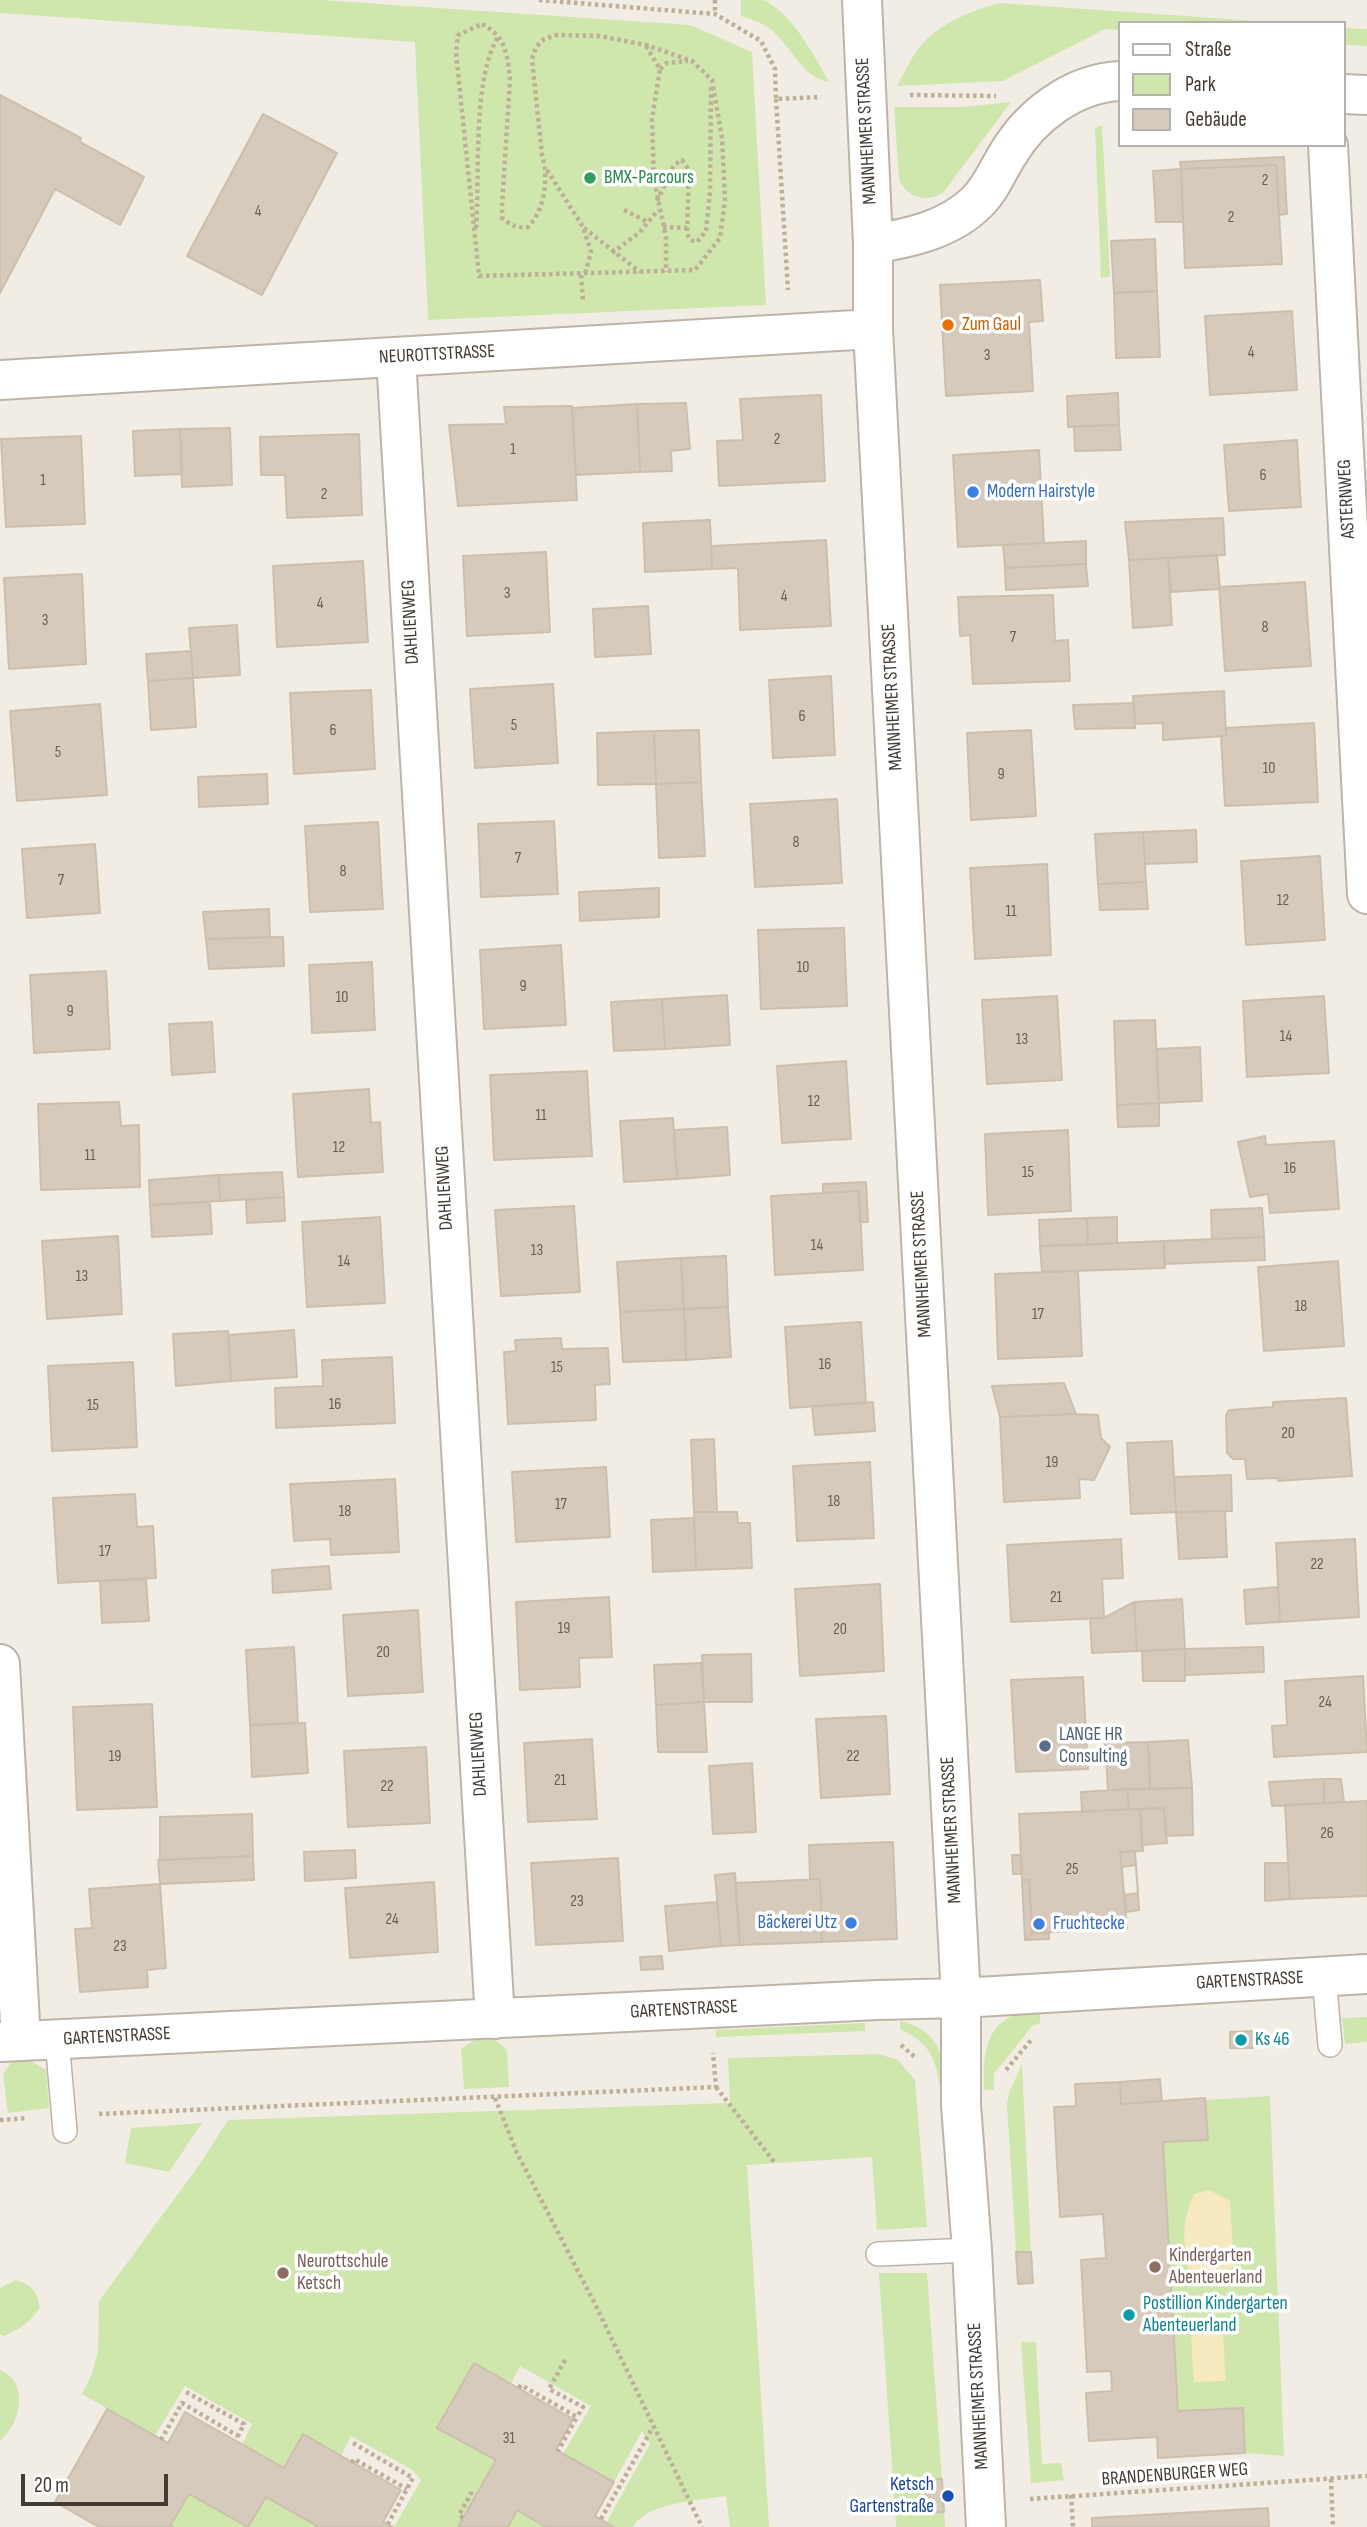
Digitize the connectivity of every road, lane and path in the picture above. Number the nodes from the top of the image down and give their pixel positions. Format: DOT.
graph roads {
  1 [pos="539,0"];
  2 [pos="715,0"];
  3 [pos="862,0"];
  4 [pos="715,14"];
  5 [pos="499,36"];
  6 [pos="646,45"];
  7 [pos="692,61"];
  8 [pos="660,69"];
  9 [pos="712,80"];
  10 [pos="1118,82"];
  11 [pos="1346,94"];
  12 [pos="865,95"];
  13 [pos="1367,95"];
  14 [pos="1000,96"];
  15 [pos="776,99"];
  16 [pos="1328,147"];
  17 [pos="547,170"];
  18 [pos="657,201"];
  19 [pos="659,209"];
  20 [pos="624,210"];
  21 [pos="648,222"];
  22 [pos="583,227"];
  23 [pos="663,227"];
  24 [pos="687,228"];
  25 [pos="475,239"];
  26 [pos="873,244"];
  27 [pos="612,253"];
  28 [pos="666,272"];
  29 [pos="641,273"];
  30 [pos="585,274"];
  31 [pos="788,297"];
  32 [pos="873,330"];
  33 [pos="396,358"];
  34 [pos="0,380"];
  35 [pos="1367,894"];
  36 [pos="0,1664"];
  37 [pos="1367,1974"];
  38 [pos="1324,1976"];
  39 [pos="1047,1992"];
  40 [pos="961,1998"];
  41 [pos="495,2019"];
  42 [pos="26,2041"];
  43 [pos="712,2045"];
  44 [pos="1330,2045"];
  45 [pos="716,2087"];
  46 [pos="495,2098"];
  47 [pos="961,2105"];
  48 [pos="0,2120"];
  49 [pos="64,2123"];
  50 [pos="775,2163"];
  51 [pos="972,2250"];
  52 [pos="878,2254"];
  53 [pos="565,2360"];
  54 [pos="519,2388"];
  55 [pos="186,2392"];
  56 [pos="577,2417"];
  57 [pos="653,2427"];
  58 [pos="161,2440"];
  59 [pos="353,2444"];
  60 [pos="558,2451"];
  61 [pos="352,2463"];
  62 [pos="1367,2476"];
  63 [pos="1331,2479"];
  64 [pos="407,2489"];
  65 [pos="473,2490"];
  66 [pos="1071,2495"];
  67 [pos="985,2515"];
  68 [pos="463,2518"];
  69 [pos="601,2519"];
  70 [pos="388,2524"];
  71 [pos="702,2527"];
  72 [pos="1073,2527"];
  73 [pos="1333,2527"];
  1 -- 4 [label="path"];
  2 -- 4 [label="path"];
  3 -- 12 [label="street, MANNHEIMER STRASSE"];
  4 -- 15 [label="path"];
  5 -- 17 [label="path"];
  5 -- 25 [label="path"];
  5 -- 25 [label="path"];
  6 -- 7 [label="path"];
  6 -- 8 [label="path"];
  6 -- 17 [label="path"];
  7 -- 8 [label="path"];
  7 -- 9 [label="path"];
  8 -- 18 [label="path"];
  9 -- 24 [label="path"];
  9 -- 28 [label="path"];
  10 -- 26 [label="street"];
  11 -- 13 [label="street"];
  12 -- 14 [label="path"];
  12 -- 15 [label="path"];
  12 -- 26 [label="street, MANNHEIMER STRASSE"];
  15 -- 31 [label="path"];
  16 -- 35 [label="street, ASTERNWEG"];
  17 -- 22 [label="path"];
  18 -- 19 [label="path"];
  18 -- 24 [label="path"];
  19 -- 21 [label="path"];
  19 -- 23 [label="path"];
  20 -- 21 [label="path"];
  21 -- 27 [label="path"];
  22 -- 27 [label="path"];
  22 -- 30 [label="path"];
  23 -- 24 [label="path"];
  23 -- 28 [label="path"];
  25 -- 30 [label="path"];
  26 -- 32 [label="street, MANNHEIMER STRASSE"];
  27 -- 29 [label="path"];
  28 -- 29 [label="path"];
  29 -- 30 [label="path"];
  32 -- 33 [label="street, NEUROTTSTRASSE"];
  32 -- 40 [label="street, MANNHEIMER STRASSE"];
  33 -- 34 [label="street, NEUROTTSTRASSE"];
  33 -- 41 [label="street, DAHLIENWEG"];
  36 -- 42 [label="street"];
  37 -- 38 [label="street, GARTENSTRASSE"];
  38 -- 39 [label="street, GARTENSTRASSE"];
  38 -- 44 [label="lane"];
  39 -- 40 [label="street, GARTENSTRASSE"];
  39 -- 47 [label="path"];
  40 -- 41 [label="street, GARTENSTRASSE"];
  40 -- 47 [label="street, MANNHEIMER STRASSE"];
  41 -- 42 [label="street, GARTENSTRASSE"];
  42 -- 49 [label="lane"];
  43 -- 45 [label="path"];
  45 -- 46 [label="path"];
  45 -- 50 [label="path"];
  46 -- 49 [label="path"];
  46 -- 57 [label="path"];
  47 -- 51 [label="street, MANNHEIMER STRASSE"];
  48 -- 49 [label="path"];
  51 -- 52 [label="lane"];
  51 -- 67 [label="street, MANNHEIMER STRASSE"];
  53 -- 56 [label="path"];
  54 -- 56 [label="path"];
  55 -- 58 [label="path"];
  56 -- 60 [label="path"];
  57 -- 69 [label="path"];
  57 -- 71 [label="path"];
  59 -- 64 [label="path"];
  61 -- 64 [label="path"];
  62 -- 63 [label="path, BRANDENBURGER WEG"];
  63 -- 66 [label="path, BRANDENBURGER WEG"];
  63 -- 73 [label="path"];
  64 -- 70 [label="path"];
  65 -- 68 [label="path"];
  66 -- 67 [label="path, BRANDENBURGER WEG"];
  66 -- 72 [label="path"];
}
